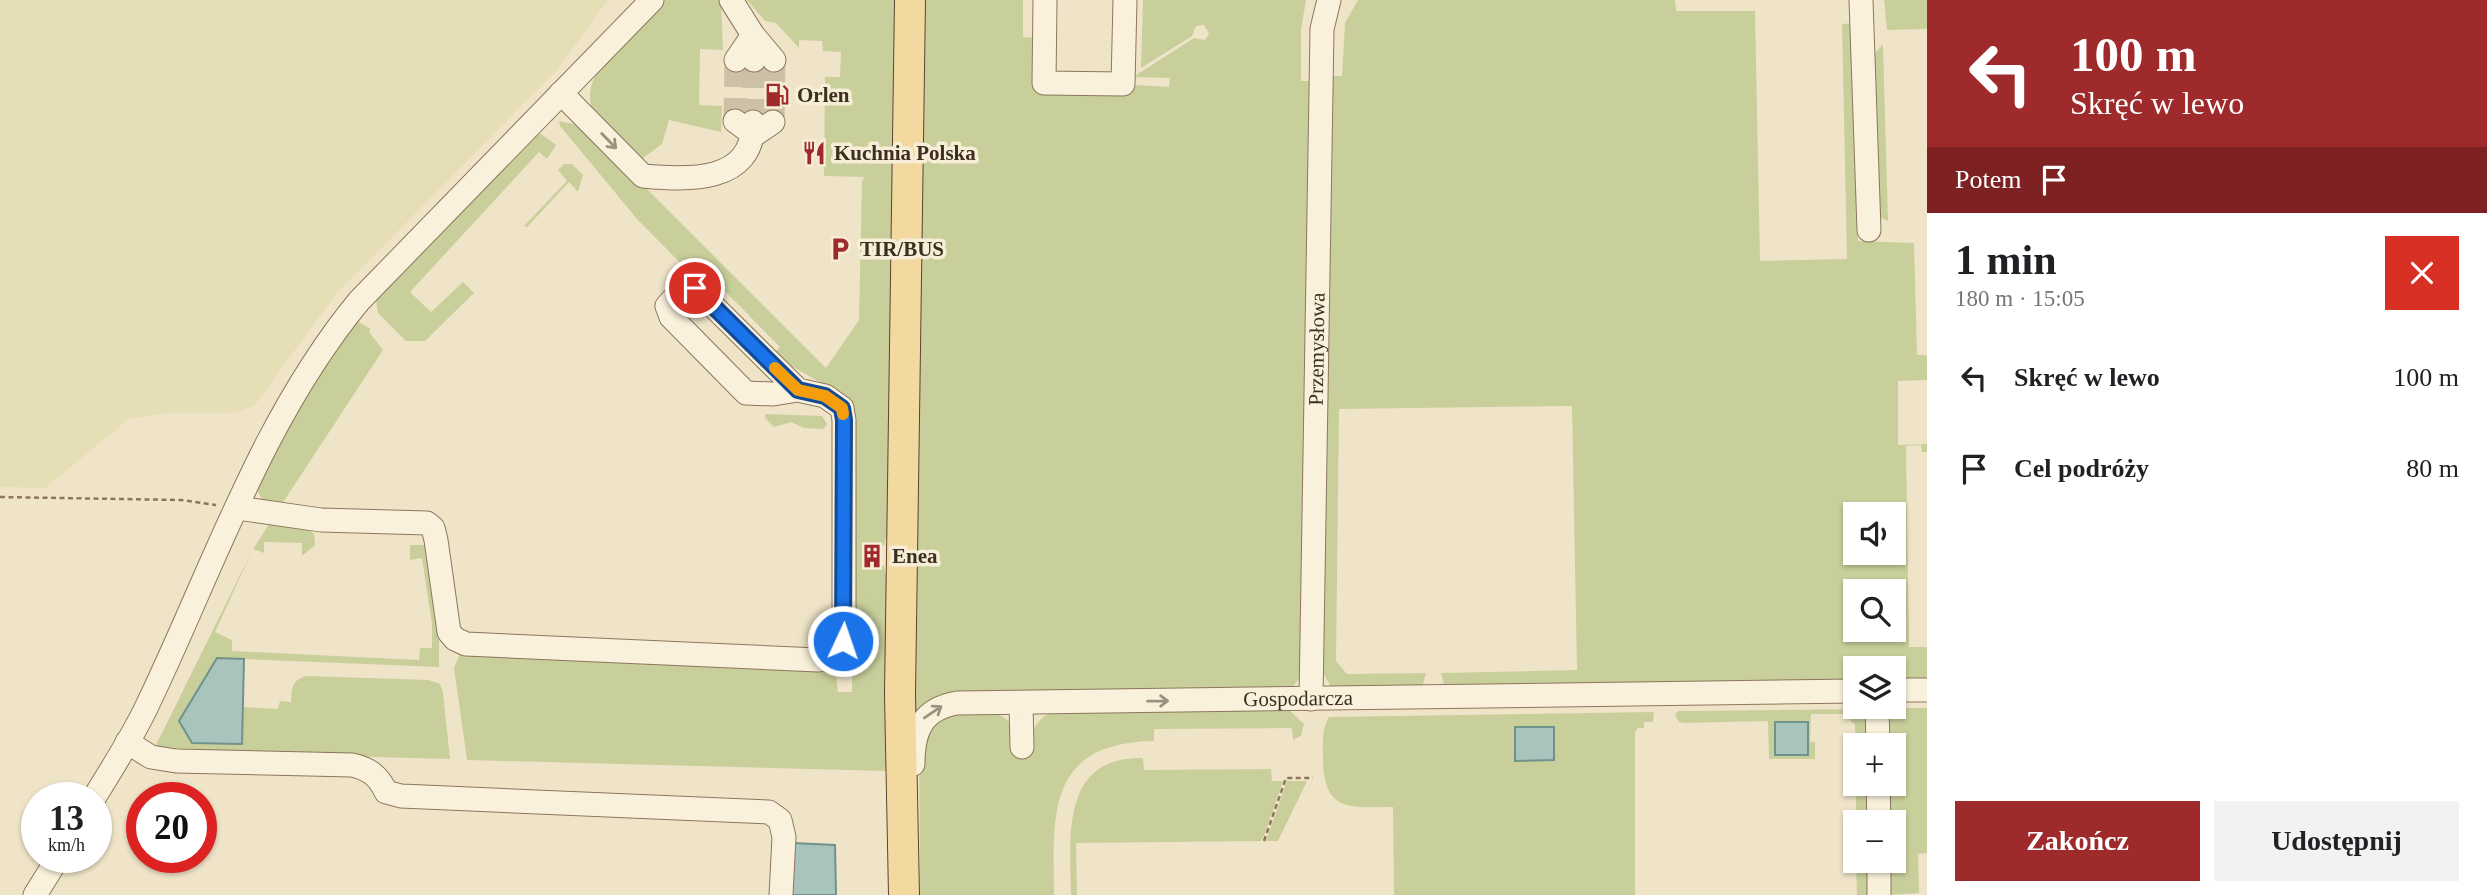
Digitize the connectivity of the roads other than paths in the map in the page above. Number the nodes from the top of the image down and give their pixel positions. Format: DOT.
graph roads {
  1 [pos="652,0"];
  2 [pos="731,0"];
  3 [pos="910,0"];
  4 [pos="922,0"];
  5 [pos="1045,0"];
  6 [pos="1125,0"];
  7 [pos="1329,0"];
  8 [pos="1861,0"];
  9 [pos="755,60"];
  10 [pos="910,80"];
  11 [pos="561,93"];
  12 [pos="754,125"];
  13 [pos="1870,230"];
  14 [pos="798,390"];
  15 [pos="237,508"];
  16 [pos="1906,690"];
  17 [pos="1927,690"];
  18 [pos="1843,691"];
  19 [pos="1311,699"];
  20 [pos="1021,703"];
  21 [pos="127,742"];
  22 [pos="1022,747"];
  23 [pos="103,782"];
  24 [pos="49,873"];
  25 [pos="1879,873"];
  26 [pos="35,895"];
  27 [pos="781,895"];
  28 [pos="904,895"];
  29 [pos="912,895"];
  30 [pos="1879,895"];
  1 -- 11 [label="street"];
  2 -- 9 [label="street"];
  3 -- 10 [label="main road"];
  4 -- 10 [label="main road"];
  5 -- 6 [label="street"];
  7 -- 19 [label="street, Przemysłowa"];
  8 -- 13 [label="street"];
  10 -- 28 [label="main road"];
  11 -- 12 [label="street, one-way"];
  11 -- 15 [label="street"];
  14 -- 14 [label="street"];
  14 -- 15 [label="street"];
  15 -- 21 [label="street"];
  16 -- 17 [label="street"];
  18 -- 19 [label="street, Gospodarcza"];
  20 -- 19 [label="street, Gospodarcza, one-way"];
  20 -- 22 [label="street"];
  29 -- 20 [label="street, Gospodarcza, one-way"];
  21 -- 23 [label="street"];
  21 -- 27 [label="street"];
  24 -- 26 [label="street"];
  25 -- 30 [label="street"];
}
